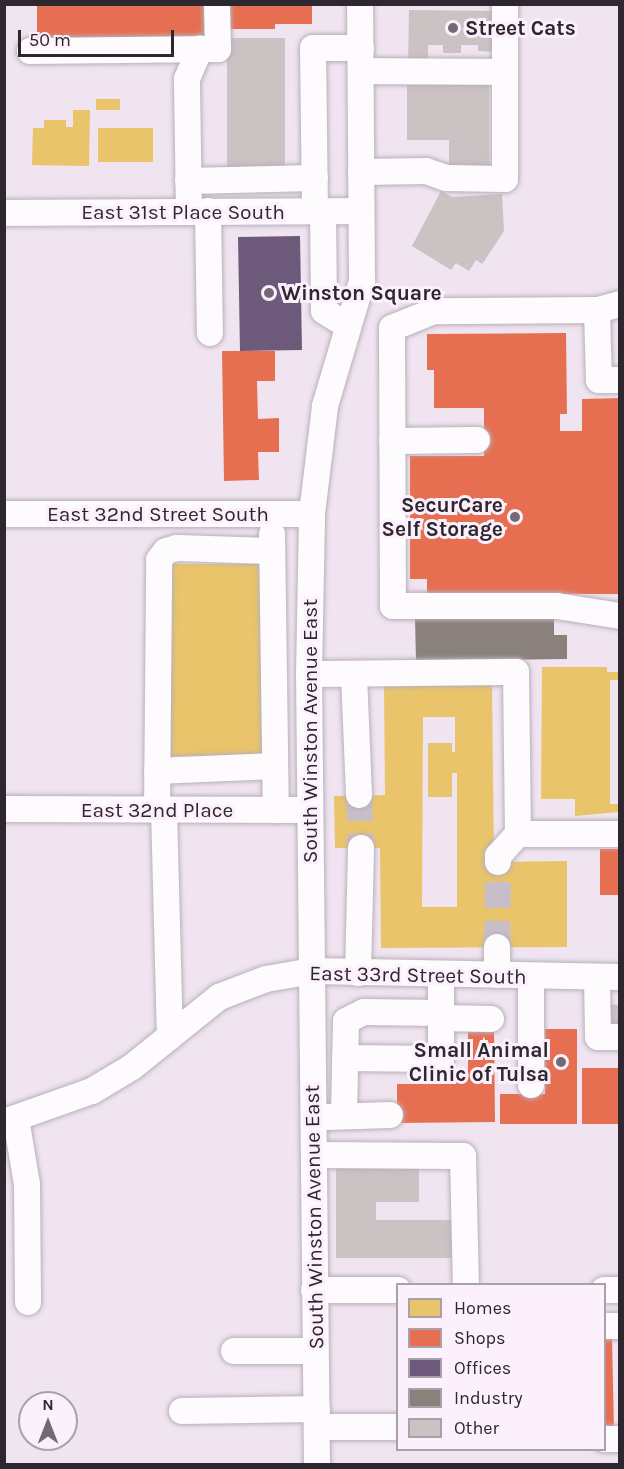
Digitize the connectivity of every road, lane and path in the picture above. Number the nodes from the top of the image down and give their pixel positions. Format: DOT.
graph roads {
  1 [pos="217,4"];
  2 [pos="360,4"];
  3 [pos="505,4"];
  4 [pos="200,49"];
  5 [pos="30,51"];
  6 [pos="361,60"];
  7 [pos="505,72"];
  8 [pos="361,172"];
  9 [pos="315,178"];
  10 [pos="237,180"];
  11 [pos="188,181"];
  12 [pos="239,211"];
  13 [pos="319,211"];
  14 [pos="362,211"];
  15 [pos="199,212"];
  16 [pos="4,213"];
  17 [pos="608,307"];
  18 [pos="348,326"];
  19 [pos="210,333"];
  20 [pos="620,380"];
  21 [pos="477,440"];
  22 [pos="392,441"];
  23 [pos="4,514"];
  24 [pos="175,514"];
  25 [pos="272,514"];
  26 [pos="312,514"];
  27 [pos="177,548"];
  28 [pos="272,551"];
  29 [pos="620,616"];
  30 [pos="309,674"];
  31 [pos="354,675"];
  32 [pos="275,766"];
  33 [pos="157,771"];
  34 [pos="359,795"];
  35 [pos="4,810"];
  36 [pos="160,810"];
  37 [pos="276,810"];
  38 [pos="310,810"];
  39 [pos="518,834"];
  40 [pos="620,834"];
  41 [pos="361,848"];
  42 [pos="498,862"];
  43 [pos="497,947"];
  44 [pos="313,971"];
  45 [pos="358,973"];
  46 [pos="441,974"];
  47 [pos="497,975"];
  48 [pos="531,976"];
  49 [pos="608,977"];
  50 [pos="440,1015"];
  51 [pos="491,1018"];
  52 [pos="346,1021"];
  53 [pos="313,1022"];
  54 [pos="170,1037"];
  55 [pos="620,1037"];
  56 [pos="345,1058"];
  57 [pos="531,1085"];
  58 [pos="390,1115"];
  59 [pos="313,1116"];
  60 [pos="344,1116"];
  61 [pos="10,1120"];
  62 [pos="314,1155"];
  63 [pos="466,1283"];
  64 [pos="314,1290"];
  65 [pos="396,1290"];
  66 [pos="28,1302"];
  67 [pos="234,1351"];
  68 [pos="315,1351"];
  69 [pos="182,1411"];
  70 [pos="317,1418"];
  71 [pos="396,1427"];
  72 [pos="317,1464"];
  1 -- 4 [label="street"];
  2 -- 6 [label="street, South Winston Avenue East"];
  3 -- 7 [label="street"];
  4 -- 5 [label="street"];
  4 -- 11 [label="street"];
  6 -- 7 [label="street"];
  6 -- 8 [label="street, South Winston Avenue East"];
  6 -- 9 [label="street"];
  7 -- 8 [label="street"];
  8 -- 14 [label="street, South Winston Avenue East"];
  9 -- 10 [label="street"];
  9 -- 13 [label="street"];
  10 -- 11 [label="street"];
  10 -- 12 [label="street"];
  11 -- 15 [label="street"];
  12 -- 13 [label="street, East 31st Place South"];
  12 -- 15 [label="street, East 31st Place South"];
  13 -- 14 [label="street, East 31st Place South"];
  13 -- 18 [label="street"];
  14 -- 18 [label="street, South Winston Avenue East"];
  15 -- 16 [label="street, East 31st Place South"];
  15 -- 19 [label="street"];
  17 -- 20 [label="street"];
  17 -- 22 [label="street"];
  18 -- 26 [label="street, South Winston Avenue East"];
  21 -- 22 [label="street"];
  22 -- 29 [label="street"];
  23 -- 24 [label="street, East 32nd Street South"];
  24 -- 25 [label="street, East 32nd Street South"];
  24 -- 27 [label="street"];
  25 -- 26 [label="street, East 32nd Street South"];
  25 -- 28 [label="street"];
  26 -- 30 [label="street, South Winston Avenue East"];
  27 -- 28 [label="street"];
  27 -- 33 [label="street"];
  28 -- 32 [label="street"];
  30 -- 31 [label="street"];
  30 -- 38 [label="street, South Winston Avenue East"];
  31 -- 34 [label="street"];
  31 -- 39 [label="street"];
  32 -- 33 [label="street"];
  32 -- 37 [label="street"];
  33 -- 36 [label="street"];
  35 -- 36 [label="street, East 32nd Place"];
  36 -- 37 [label="street, East 32nd Place"];
  36 -- 54 [label="street"];
  37 -- 38 [label="street, East 32nd Place"];
  38 -- 44 [label="street, South Winston Avenue East"];
  39 -- 40 [label="street"];
  39 -- 42 [label="street"];
  41 -- 45 [label="street"];
  43 -- 47 [label="street"];
  44 -- 45 [label="street, East 33rd Street South"];
  44 -- 53 [label="street, South Winston Avenue East"];
  44 -- 54 [label="street, East 33rd Street South"];
  45 -- 46 [label="street, East 33rd Street South"];
  46 -- 47 [label="street, East 33rd Street South"];
  46 -- 50 [label="street"];
  47 -- 48 [label="street, East 33rd Street South"];
  48 -- 49 [label="street, East 33rd Street South"];
  48 -- 57 [label="street"];
  49 -- 55 [label="street"];
  50 -- 51 [label="street"];
  50 -- 52 [label="street"];
  50 -- 56 [label="street"];
  52 -- 53 [label="street"];
  52 -- 56 [label="street"];
  53 -- 59 [label="street, South Winston Avenue East"];
  54 -- 61 [label="street, East 33rd Street South"];
  56 -- 60 [label="street"];
  58 -- 60 [label="street"];
  59 -- 60 [label="street"];
  59 -- 62 [label="street, South Winston Avenue East"];
  61 -- 66 [label="street"];
  62 -- 63 [label="street"];
  62 -- 64 [label="street, South Winston Avenue East"];
  64 -- 65 [label="street"];
  64 -- 68 [label="street, South Winston Avenue East"];
  67 -- 68 [label="street"];
  68 -- 70 [label="street, South Winston Avenue East"];
  69 -- 70 [label="street"];
  70 -- 71 [label="street"];
  70 -- 72 [label="street, South Winston Avenue East"];
}
